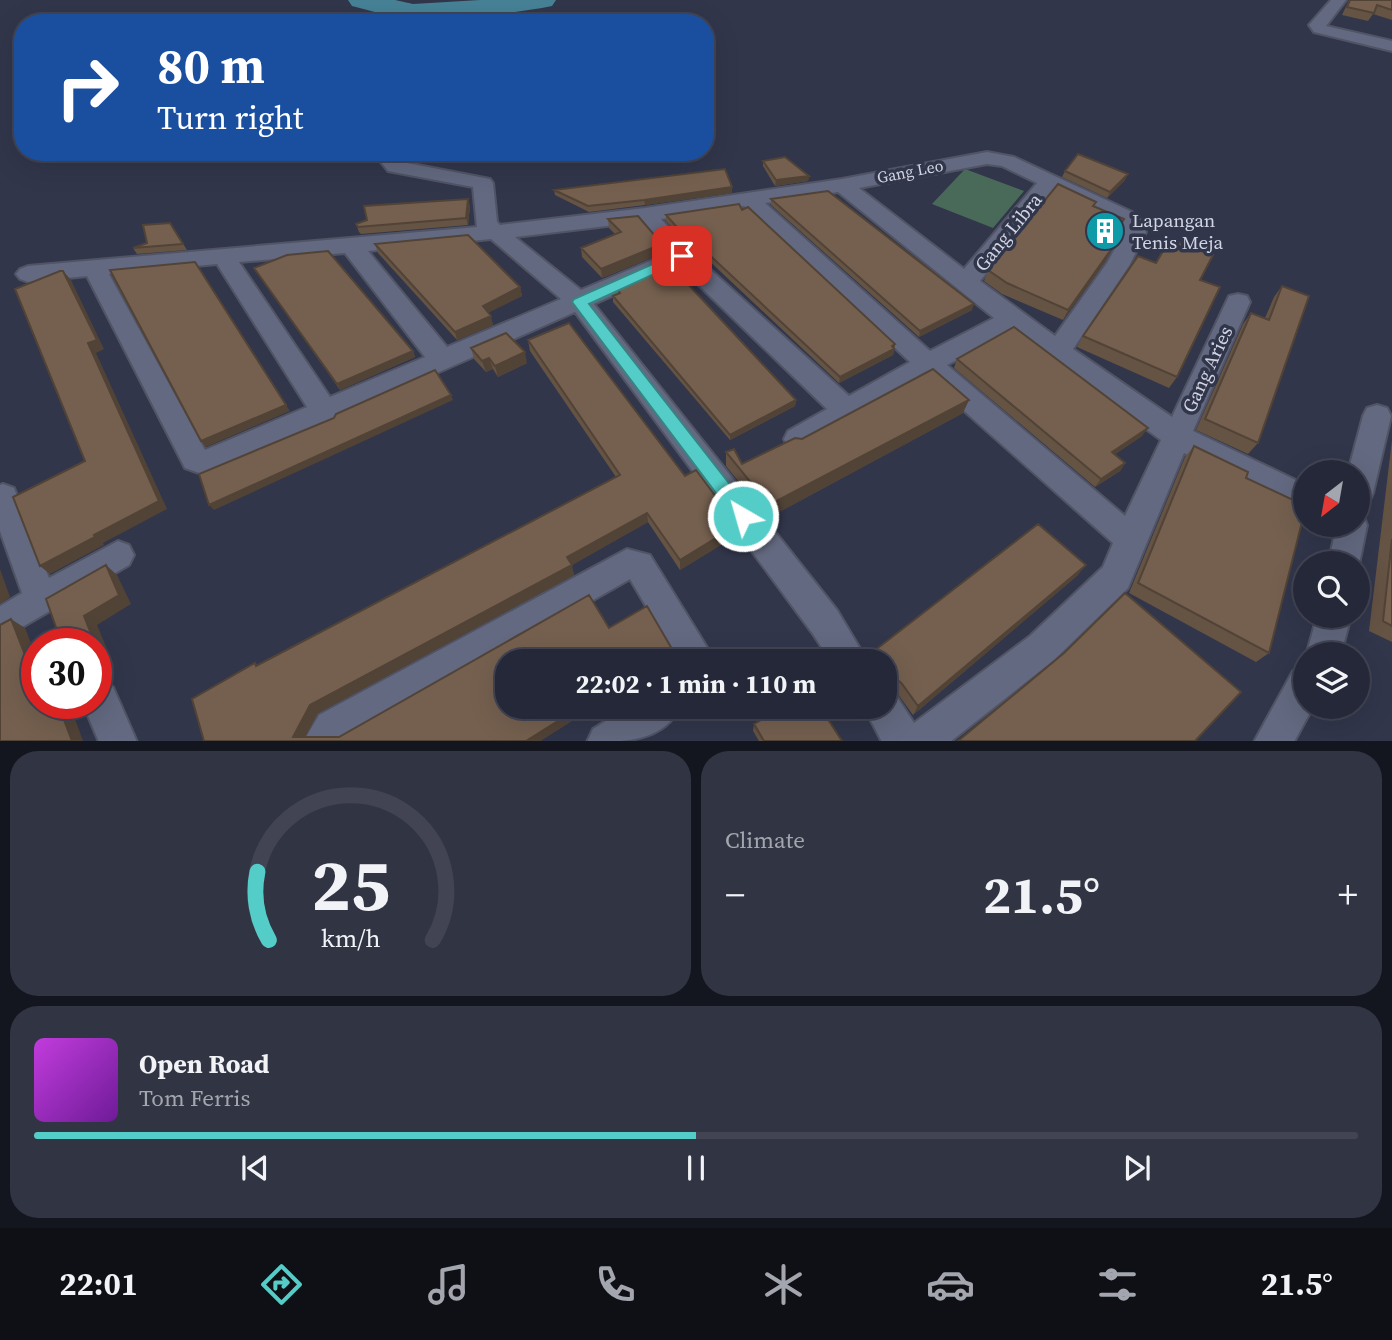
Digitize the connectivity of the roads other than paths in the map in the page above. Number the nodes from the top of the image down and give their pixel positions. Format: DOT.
graph roads {
  1 [pos="1339,0"];
  2 [pos="1392,46"];
  3 [pos="391,161"];
  4 [pos="1050,181"];
  5 [pos="842,185"];
  6 [pos="748,199"];
  7 [pos="645,215"];
  8 [pos="495,232"];
  9 [pos="351,245"];
  10 [pos="682,256"];
  11 [pos="224,257"];
  12 [pos="95,269"];
  13 [pos="28,274"];
  14 [pos="966,283"];
  15 [pos="580,302"];
  16 [pos="1238,302"];
  17 [pos="1012,319"];
  18 [pos="1058,351"];
  19 [pos="443,361"];
  20 [pos="928,363"];
  21 [pos="847,411"];
  22 [pos="326,412"];
  23 [pos="1377,416"];
  24 [pos="1177,436"];
  25 [pos="798,439"];
  26 [pos="1366,460"];
  27 [pos="1293,494"];
  28 [pos="0,498"];
  29 [pos="1130,539"];
  30 [pos="118,555"];
  31 [pos="41,601"];
  32 [pos="0,624"];
  33 [pos="691,649"];
  34 [pos="843,649"];
  35 [pos="1293,706"];
  36 [pos="108,719"];
  37 [pos="642,719"];
  38 [pos="890,719"];
  39 [pos="117,741"];
  40 [pos="322,741"];
  41 [pos="606,741"];
  42 [pos="905,741"];
  43 [pos="919,741"];
  44 [pos="1273,741"];
  1 -- 2 [label="street"];
  3 -- 8 [label="street"];
  4 -- 5 [label="street, Gang Leo"];
  4 -- 14 [label="street, Gang Libra"];
  4 -- 18 [label="street"];
  5 -- 6 [label="street, Gang Leo"];
  5 -- 14 [label="street"];
  6 -- 7 [label="street, Gang Leo"];
  6 -- 20 [label="street"];
  7 -- 8 [label="street, Gang Leo"];
  7 -- 10 [label="street"];
  8 -- 9 [label="street, Gang Leo"];
  8 -- 15 [label="street"];
  9 -- 11 [label="street, Gang Leo"];
  9 -- 19 [label="street"];
  10 -- 15 [label="street"];
  10 -- 21 [label="street"];
  11 -- 12 [label="street, Gang Leo"];
  11 -- 22 [label="street"];
  12 -- 13 [label="street, Gang Leo"];
  12 -- 22 [label="street"];
  14 -- 17 [label="street"];
  15 -- 19 [label="street"];
  15 -- 34 [label="street"];
  16 -- 24 [label="street, Gang Aries"];
  17 -- 18 [label="street"];
  17 -- 20 [label="street"];
  18 -- 24 [label="street"];
  19 -- 22 [label="street"];
  20 -- 21 [label="street"];
  20 -- 29 [label="street"];
  21 -- 25 [label="street"];
  23 -- 26 [label="street"];
  24 -- 27 [label="street"];
  24 -- 29 [label="street"];
  28 -- 31 [label="street"];
  29 -- 43 [label="street"];
  30 -- 31 [label="street"];
  31 -- 32 [label="street"];
  33 -- 40 [label="street"];
  35 -- 44 [label="street"];
  36 -- 39 [label="street"];
  37 -- 41 [label="street"];
  38 -- 42 [label="street"];
}
